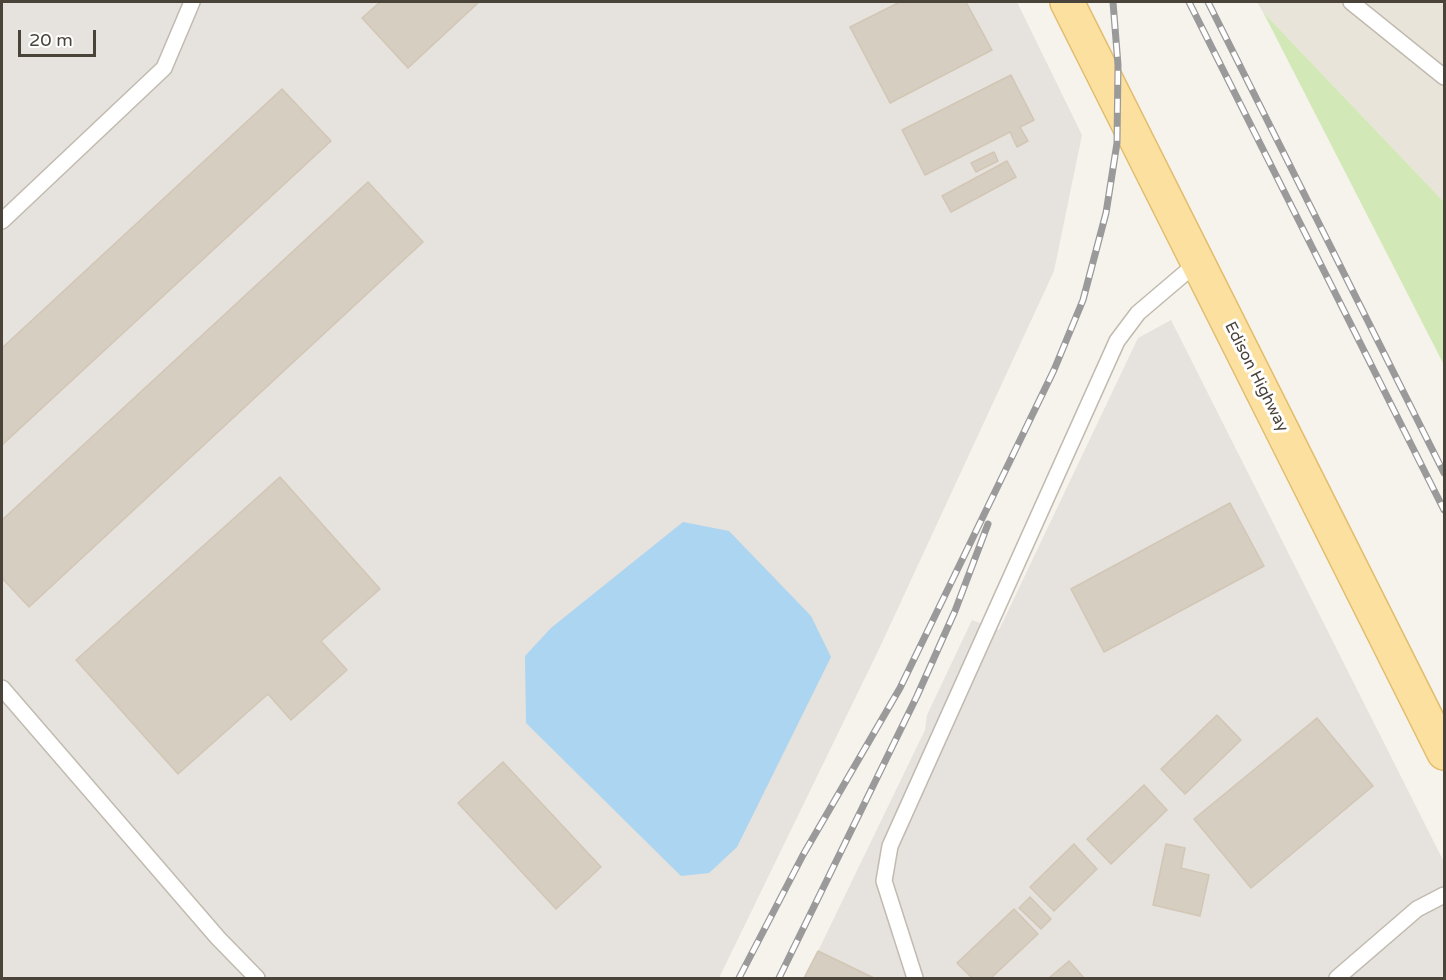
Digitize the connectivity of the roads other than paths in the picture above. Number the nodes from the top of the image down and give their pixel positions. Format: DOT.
graph roads {
  1 [pos="192,2"];
  2 [pos="1067,2"];
  3 [pos="1351,2"];
  4 [pos="1444,77"];
  5 [pos="2,221"];
  6 [pos="1198,262"];
  7 [pos="2,688"];
  8 [pos="1444,753"];
  9 [pos="1444,895"];
  10 [pos="257,978"];
  11 [pos="915,978"];
  12 [pos="1337,978"];
  1 -- 5 [label="lane"];
  2 -- 6 [label="main road, Edison Highway"];
  3 -- 4 [label="lane"];
  6 -- 8 [label="main road, Edison Highway"];
  6 -- 11 [label="lane"];
  7 -- 10 [label="lane"];
  9 -- 12 [label="lane"];
}
